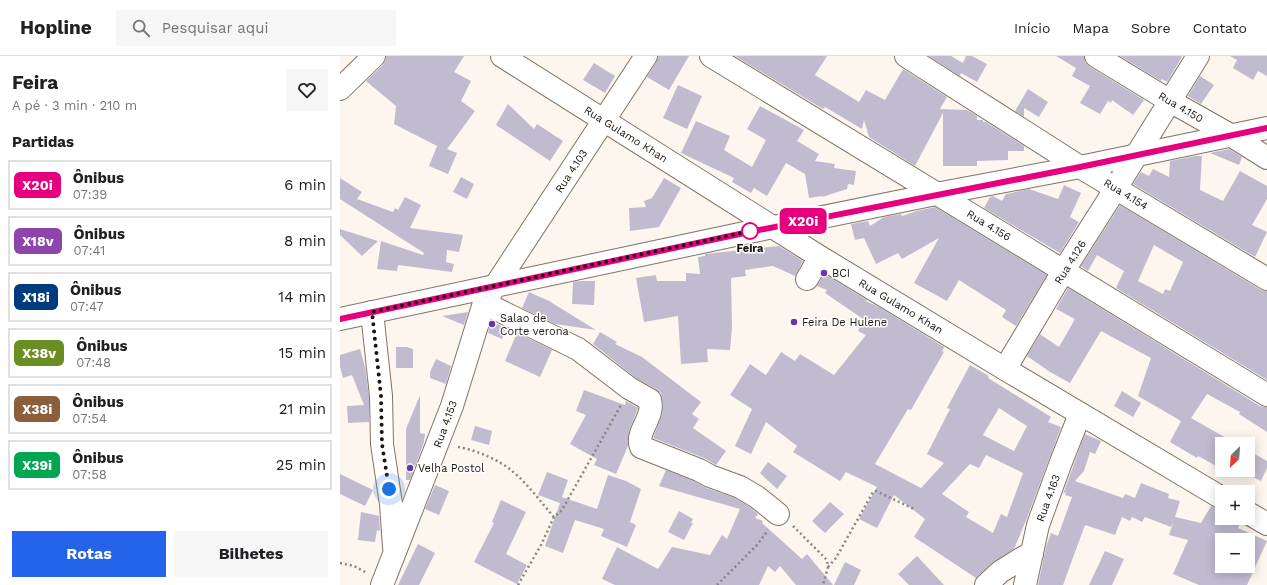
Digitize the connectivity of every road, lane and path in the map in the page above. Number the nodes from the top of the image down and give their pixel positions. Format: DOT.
graph roads {
  1 [pos="374,56"];
  2 [pos="502,56"];
  3 [pos="646,56"];
  4 [pos="711,56"];
  5 [pos="906,56"];
  6 [pos="1096,56"];
  7 [pos="1198,56"];
  8 [pos="340,89"];
  9 [pos="1170,101"];
  10 [pos="604,121"];
  11 [pos="1267,128"];
  12 [pos="1232,136"];
  13 [pos="1136,155"];
  14 [pos="1267,158"];
  15 [pos="1080,167"];
  16 [pos="1116,188"];
  17 [pos="936,194"];
  18 [pos="773,227"];
  19 [pos="820,257"];
  20 [pos="1064,270"];
  21 [pos="807,279"];
  22 [pos="1267,279"];
  23 [pos="490,294"];
  24 [pos="372,312"];
  25 [pos="340,319"];
  26 [pos="1005,369"];
  27 [pos="630,388"];
  28 [pos="1267,395"];
  29 [pos="1080,414"];
  30 [pos="438,444"];
  31 [pos="1215,494"];
  32 [pos="914,509"];
  33 [pos="778,514"];
  34 [pos="554,517"];
  35 [pos="1255,517"];
  36 [pos="1267,524"];
  37 [pos="394,554"];
  38 [pos="1032,554"];
  39 [pos="340,563"];
  40 [pos="828,567"];
  41 [pos="382,585"];
  42 [pos="518,585"];
  43 [pos="717,585"];
  44 [pos="823,585"];
  45 [pos="986,585"];
  46 [pos="1025,585"];
  1 -- 8 [label="street"];
  2 -- 10 [label="street, Rua Gulamo Khan"];
  3 -- 10 [label="street, Rua 4.103"];
  4 -- 17 [label="street, Rua 4.156"];
  5 -- 15 [label="street, Rua 4.154"];
  6 -- 9 [label="street, Rua 4.150"];
  7 -- 9 [label="street, Rua 4.126"];
  9 -- 12 [label="street, Rua 4.150"];
  9 -- 13 [label="street, Rua 4.126"];
  10 -- 18 [label="street, Rua Gulamo Khan"];
  10 -- 23 [label="street, Rua 4.103"];
  11 -- 12 [label="street"];
  12 -- 13 [label="street"];
  12 -- 14 [label="street, Rua 4.150"];
  13 -- 15 [label="street"];
  13 -- 16 [label="street, Rua 4.126"];
  15 -- 16 [label="street, Rua 4.154"];
  15 -- 17 [label="street"];
  16 -- 20 [label="street, Rua 4.126"];
  16 -- 22 [label="street, Rua 4.154"];
  17 -- 18 [label="street"];
  17 -- 20 [label="street, Rua 4.156"];
  18 -- 19 [label="street, Rua Gulamo Khan"];
  18 -- 23 [label="street"];
  19 -- 21 [label="street"];
  19 -- 26 [label="street, Rua Gulamo Khan"];
  20 -- 26 [label="street, Rua 4.126"];
  20 -- 28 [label="street, Rua 4.156"];
  23 -- 24 [label="street"];
  23 -- 27 [label="street"];
  23 -- 30 [label="street, Rua 4.153"];
  24 -- 25 [label="street"];
  24 -- 37 [label="street"];
  26 -- 29 [label="street, Rua Gulamo Khan"];
  27 -- 33 [label="street"];
  27 -- 34 [label="path"];
  29 -- 31 [label="street, Rua Gulamo Khan"];
  29 -- 38 [label="street, Rua 4.163"];
  30 -- 34 [label="path"];
  30 -- 37 [label="street, Rua 4.153"];
  32 -- 40 [label="path"];
  33 -- 40 [label="path"];
  33 -- 43 [label="path"];
  34 -- 42 [label="path"];
  35 -- 36 [label="street"];
  37 -- 41 [label="street, Rua 4.153"];
  38 -- 45 [label="street"];
  38 -- 46 [label="street, Rua 4.163"];
  39 -- 41 [label="path"];
  40 -- 44 [label="path"];
}
